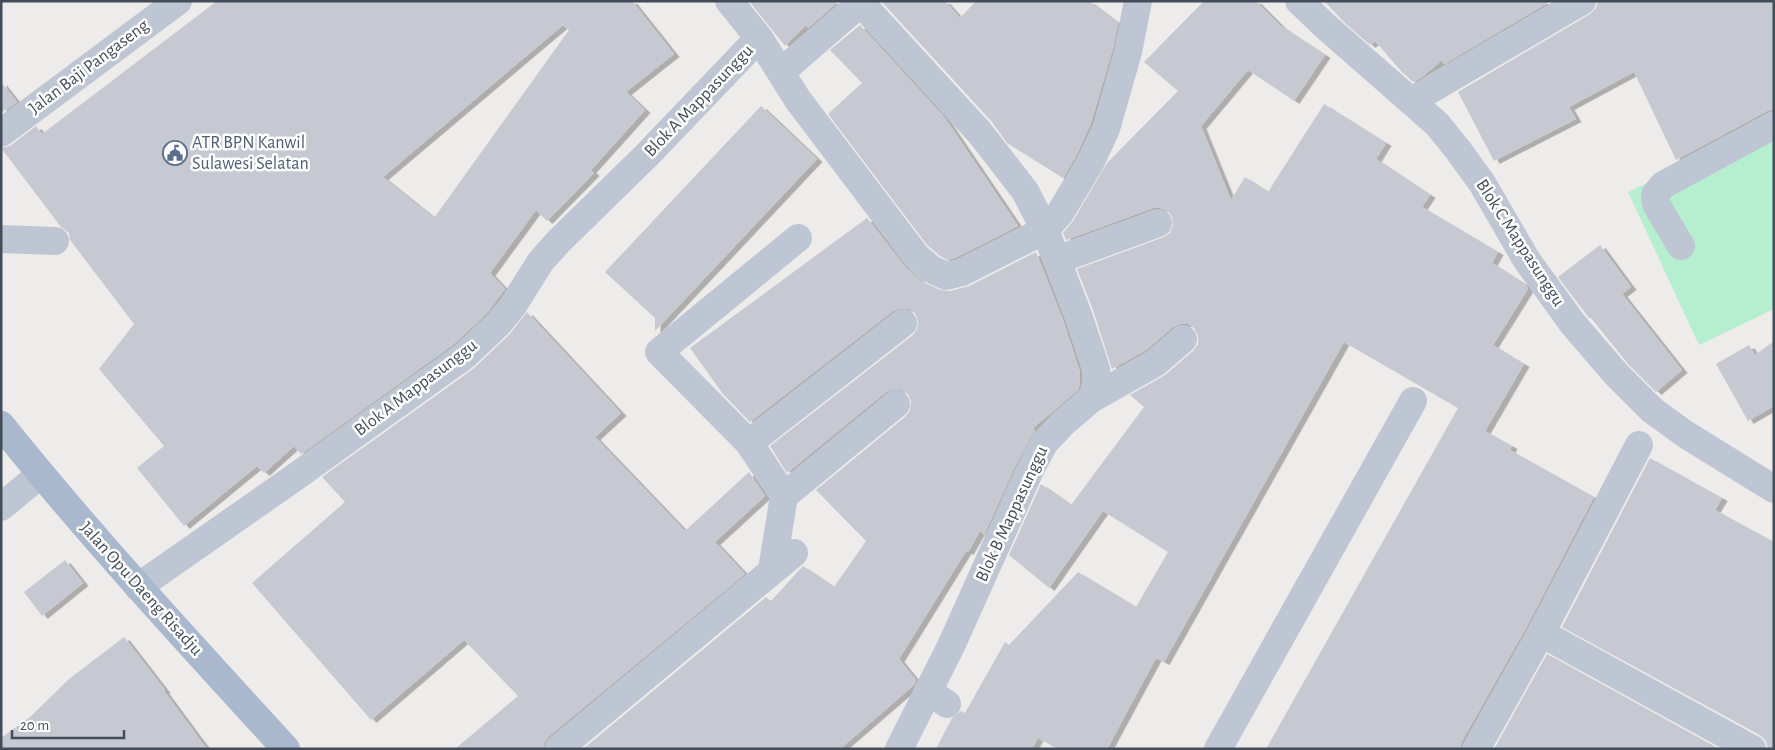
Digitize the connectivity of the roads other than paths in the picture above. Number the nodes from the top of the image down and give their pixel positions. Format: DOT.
graph roads {
  1 [pos="178,1"];
  2 [pos="729,1"];
  3 [pos="1138,1"];
  4 [pos="1299,1"];
  5 [pos="1582,1"];
  6 [pos="862,2"];
  7 [pos="759,38"];
  8 [pos="780,72"];
  9 [pos="1411,101"];
  10 [pos="1774,125"];
  11 [pos="1,133"];
  12 [pos="1158,223"];
  13 [pos="1045,230"];
  14 [pos="798,238"];
  15 [pos="1,239"];
  16 [pos="55,241"];
  17 [pos="1681,246"];
  18 [pos="1056,260"];
  19 [pos="903,323"];
  20 [pos="1183,339"];
  21 [pos="1091,399"];
  22 [pos="1413,401"];
  23 [pos="896,404"];
  24 [pos="1,425"];
  25 [pos="749,443"];
  26 [pos="1639,445"];
  27 [pos="41,474"];
  28 [pos="1774,488"];
  29 [pos="784,496"];
  30 [pos="1,507"];
  31 [pos="794,553"];
  32 [pos="772,570"];
  33 [pos="138,587"];
  34 [pos="1542,633"];
  35 [pos="1713,739"];
  36 [pos="286,749"];
  37 [pos="558,749"];
  38 [pos="899,749"];
  39 [pos="1218,749"];
  40 [pos="1476,749"];
  41 [pos="1752,749"];
  1 -- 11 [label="street, Jalan Baji Pangaseng"];
  2 -- 7 [label="street, Blok A Mappasunggu"];
  3 -- 13 [label="street"];
  4 -- 9 [label="street, Blok C Mappasunggu"];
  5 -- 9 [label="street"];
  6 -- 8 [label="street"];
  6 -- 13 [label="street"];
  7 -- 8 [label="street, Blok A Mappasunggu"];
  7 -- 33 [label="street, Blok A Mappasunggu"];
  8 -- 13 [label="street, Blok A Mappasunggu"];
  9 -- 28 [label="street, Blok C Mappasunggu"];
  10 -- 17 [label="street"];
  12 -- 18 [label="street"];
  13 -- 18 [label="street"];
  14 -- 25 [label="street"];
  15 -- 16 [label="street"];
  18 -- 21 [label="street"];
  19 -- 25 [label="street"];
  20 -- 21 [label="street, Blok B Mappasunggu"];
  21 -- 38 [label="street, Blok B Mappasunggu"];
  22 -- 39 [label="street"];
  23 -- 29 [label="street"];
  24 -- 27 [label="main road, Jalan Opu Daeng Risadju"];
  25 -- 29 [label="street"];
  26 -- 34 [label="street"];
  27 -- 30 [label="street"];
  27 -- 33 [label="main road, Jalan Opu Daeng Risadju"];
  29 -- 32 [label="street"];
  31 -- 32 [label="street"];
  32 -- 37 [label="street"];
  33 -- 36 [label="main road, Jalan Opu Daeng Risadju"];
  34 -- 35 [label="street"];
  34 -- 40 [label="street"];
  35 -- 41 [label="street"];
}
